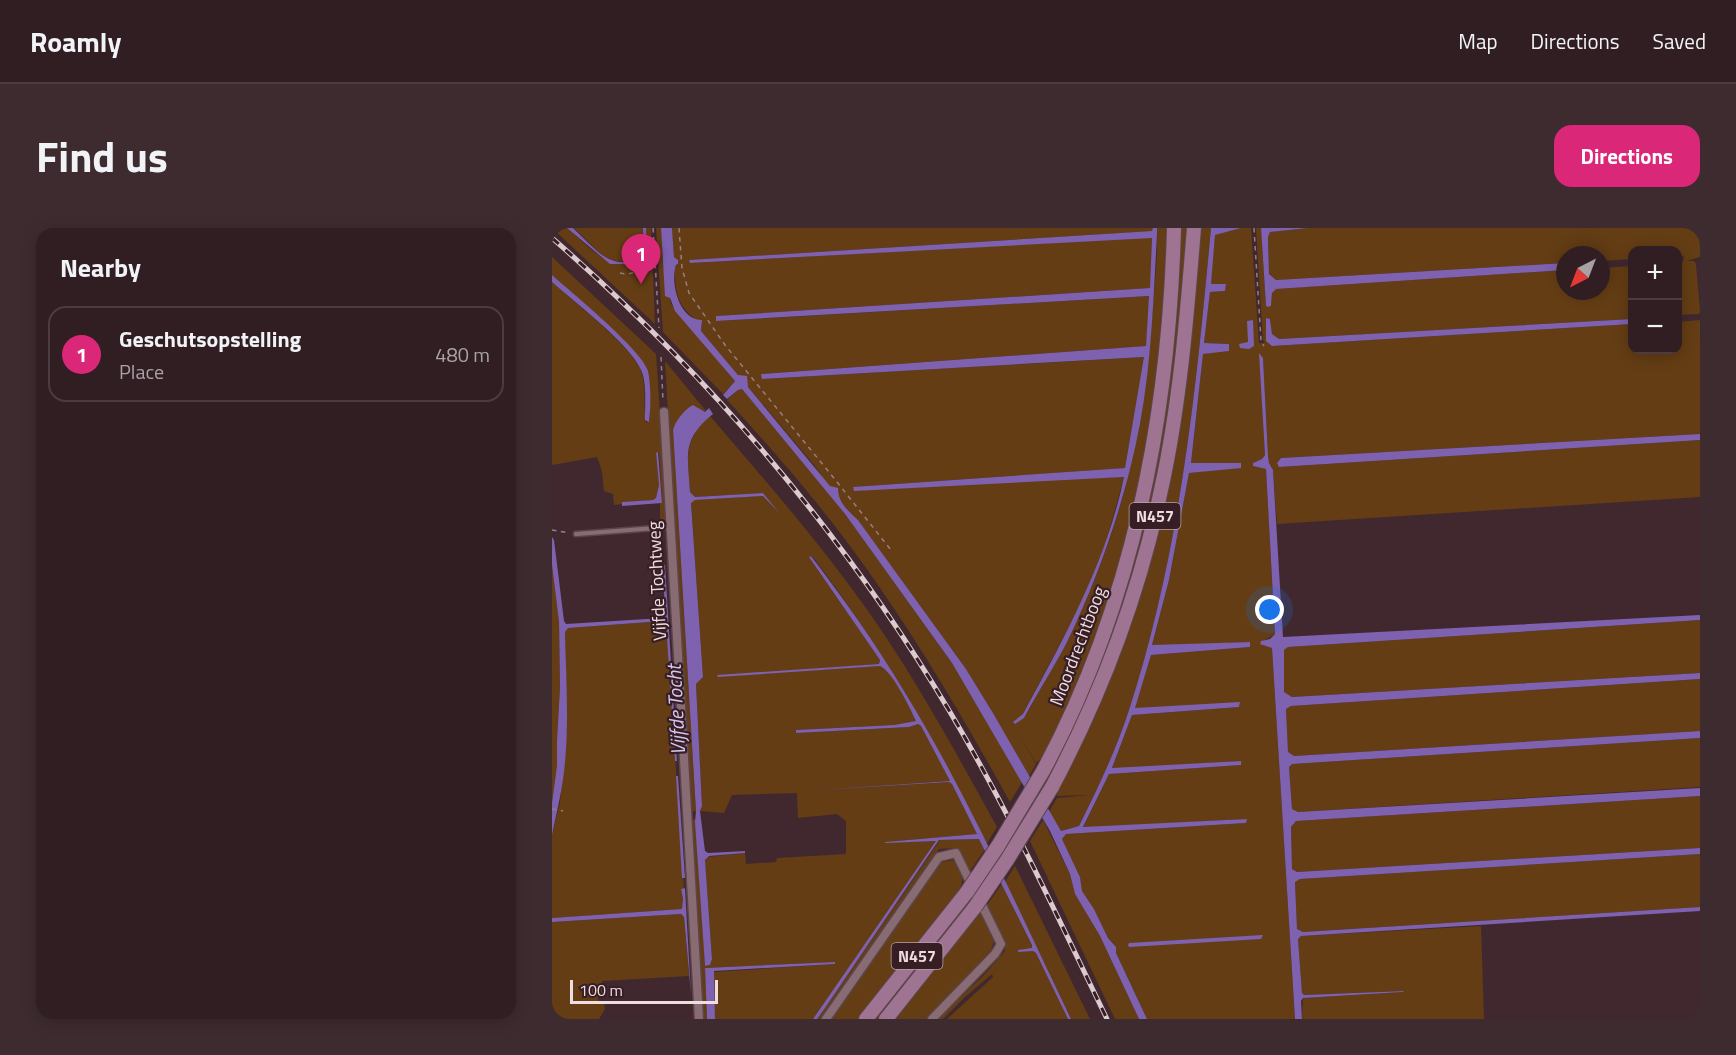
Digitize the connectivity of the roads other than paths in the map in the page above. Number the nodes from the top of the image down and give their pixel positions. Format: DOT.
graph roads {
  1 [pos="1174,228"];
  2 [pos="1194,228"];
  3 [pos="664,412"];
  4 [pos="670,526"];
  5 [pos="576,534"];
  6 [pos="699,1019"];
  7 [pos="826,1019"];
  8 [pos="866,1019"];
  9 [pos="886,1019"];
  10 [pos="932,1019"];
  1 -- 8 [label="main road, Moordrechtboog / N457, bridge"];
  2 -- 9 [label="main road, Moordrechtboog / N457, bridge"];
  3 -- 4 [label="street, Vijfde Tochtweg"];
  4 -- 5 [label="lane"];
  4 -- 6 [label="street, Vijfde Tochtweg"];
  7 -- 10 [label="street"];
}
